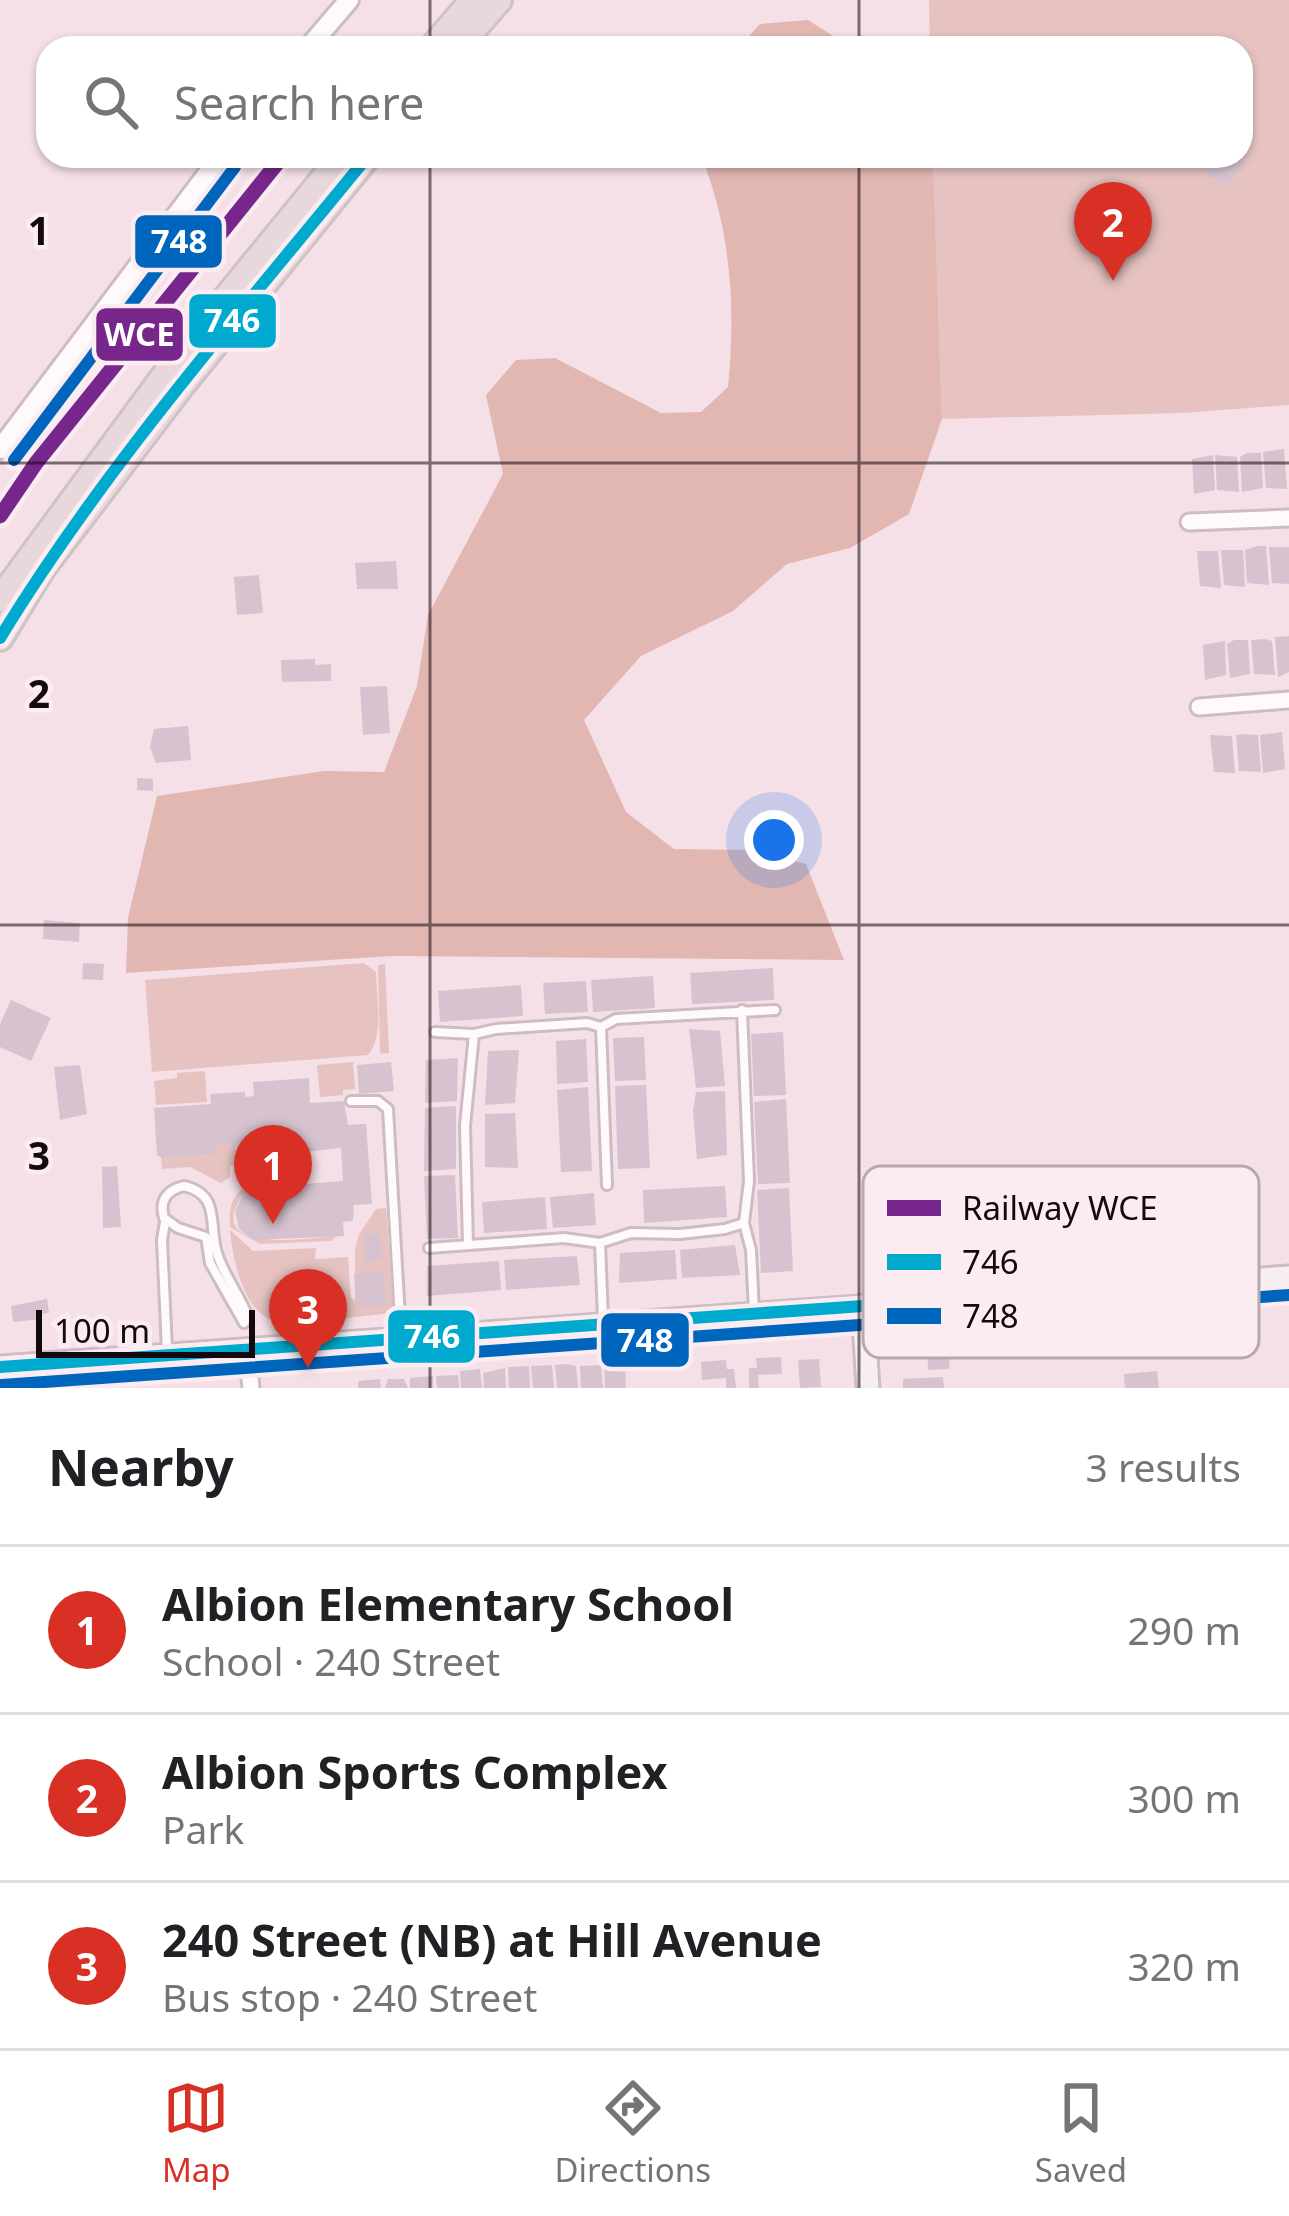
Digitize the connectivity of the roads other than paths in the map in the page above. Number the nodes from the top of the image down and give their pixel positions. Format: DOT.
graph roads {
  1 [pos="349,0"];
  2 [pos="472,0"];
  3 [pos="499,0"];
  4 [pos="318,36"];
  5 [pos="442,36"];
  6 [pos="468,36"];
  7 [pos="212,168"];
  8 [pos="332,168"];
  9 [pos="358,168"];
  10 [pos="0,449"];
  11 [pos="1289,518"];
  12 [pos="1189,522"];
  13 [pos="0,599"];
  14 [pos="0,638"];
  15 [pos="1289,700"];
  16 [pos="1199,707"];
  17 [pos="742,1010"];
  18 [pos="775,1010"];
  19 [pos="601,1027"];
  20 [pos="435,1032"];
  21 [pos="474,1034"];
  22 [pos="351,1101"];
  23 [pos="607,1185"];
  24 [pos="166,1220"];
  25 [pos="744,1222"];
  26 [pos="600,1243"];
  27 [pos="468,1245"];
  28 [pos="430,1247"];
  29 [pos="1289,1277"];
  30 [pos="1259,1279"];
  31 [pos="862,1306"];
  32 [pos="754,1313"];
  33 [pos="863,1320"];
  34 [pos="244,1323"];
  35 [pos="604,1324"];
  36 [pos="401,1338"];
  37 [pos="247,1348"];
  38 [pos="166,1355"];
  39 [pos="866,1358"];
  40 [pos="0,1367"];
  41 [pos="251,1388"];
  42 [pos="868,1388"];
  1 -- 4 [label="street"];
  2 -- 5 [label="highway"];
  3 -- 6 [label="highway"];
  7 -- 10 [label="street"];
  8 -- 13 [label="highway"];
  9 -- 14 [label="highway"];
  11 -- 12 [label="street"];
  15 -- 16 [label="street"];
  17 -- 18 [label="lane"];
  17 -- 19 [label="lane"];
  17 -- 25 [label="lane"];
  19 -- 21 [label="lane"];
  19 -- 23 [label="lane"];
  20 -- 21 [label="lane"];
  21 -- 27 [label="lane"];
  22 -- 36 [label="lane"];
  24 -- 34 [label="lane"];
  24 -- 34 [label="lane"];
  24 -- 38 [label="lane"];
  25 -- 26 [label="lane"];
  25 -- 32 [label="lane"];
  26 -- 27 [label="lane"];
  26 -- 35 [label="lane"];
  27 -- 28 [label="lane"];
  29 -- 30 [label="main road"];
  31 -- 32 [label="main road"];
  31 -- 33 [label="main road"];
  32 -- 35 [label="main road"];
  34 -- 37 [label="lane"];
  35 -- 36 [label="main road"];
  36 -- 37 [label="main road"];
  37 -- 38 [label="main road"];
  37 -- 41 [label="street"];
  38 -- 40 [label="main road"];
  39 -- 42 [label="main road"];
}
